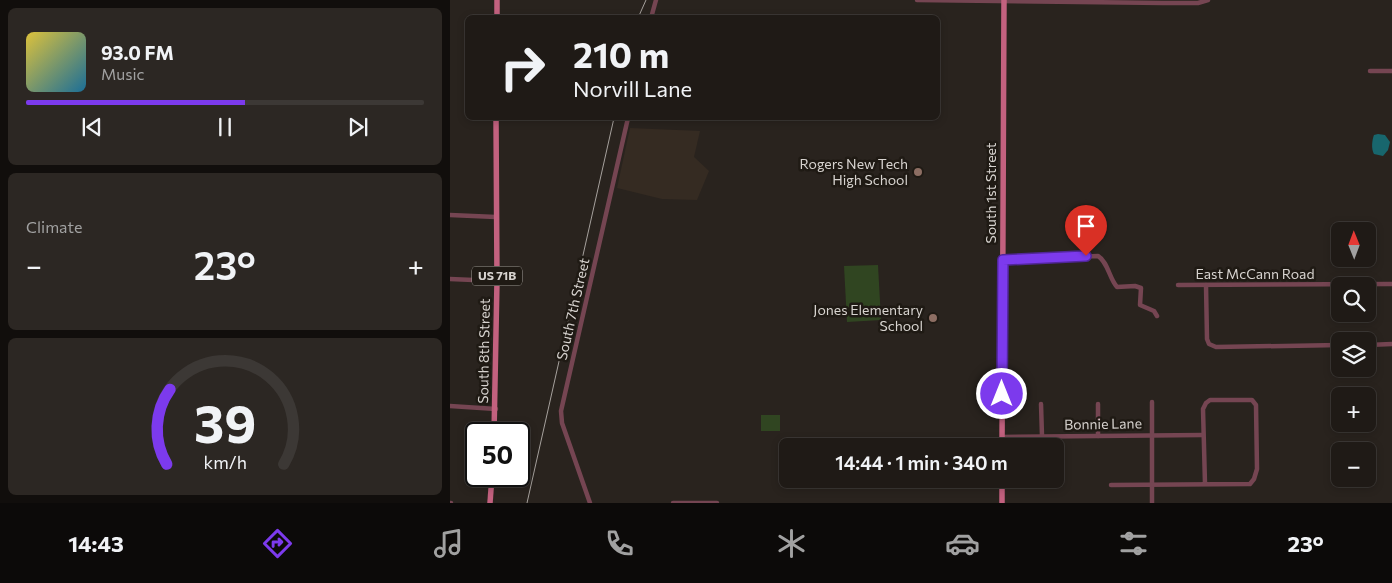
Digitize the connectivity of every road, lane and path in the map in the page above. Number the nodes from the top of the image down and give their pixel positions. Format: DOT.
graph roads {
  1 [pos="497,0"];
  2 [pos="656,0"];
  3 [pos="917,0"];
  4 [pos="1004,0"];
  5 [pos="1208,0"];
  6 [pos="497,15"];
  7 [pos="652,15"];
  8 [pos="1370,71"];
  9 [pos="1392,71"];
  10 [pos="496,120"];
  11 [pos="628,120"];
  12 [pos="450,216"];
  13 [pos="496,218"];
  14 [pos="1003,260"];
  15 [pos="450,280"];
  16 [pos="497,281"];
  17 [pos="1392,284"];
  18 [pos="1178,285"];
  19 [pos="1206,285"];
  20 [pos="1157,316"];
  21 [pos="1376,344"];
  22 [pos="1392,344"];
  23 [pos="1331,345"];
  24 [pos="1152,402"];
  25 [pos="1041,404"];
  26 [pos="1098,404"];
  27 [pos="450,406"];
  28 [pos="496,409"];
  29 [pos="495,422"];
  30 [pos="1152,435"];
  31 [pos="1203,435"];
  32 [pos="1042,436"];
  33 [pos="1098,436"];
  34 [pos="1002,437"];
  35 [pos="1204,484"];
  36 [pos="1111,485"];
  37 [pos="1152,485"];
  38 [pos="491,487"];
  39 [pos="1002,488"];
  40 [pos="490,503"];
  41 [pos="590,503"];
  42 [pos="673,503"];
  43 [pos="716,503"];
  44 [pos="1002,503"];
  45 [pos="1152,503"];
  1 -- 6 [label="main road"];
  2 -- 7 [label="street"];
  3 -- 4 [label="street"];
  4 -- 5 [label="street"];
  4 -- 14 [label="main road, South 1st Street"];
  8 -- 9 [label="street"];
  10 -- 13 [label="main road, South 8th Street / US 71B"];
  11 -- 41 [label="street, South 7th Street"];
  12 -- 13 [label="street"];
  13 -- 16 [label="main road, South 8th Street / US 71B"];
  14 -- 20 [label="street"];
  14 -- 34 [label="main road, South 1st Street"];
  15 -- 16 [label="street"];
  16 -- 28 [label="main road, South 8th Street / US 71B"];
  17 -- 19 [label="street, East McCann Road"];
  18 -- 19 [label="street, East McCann Road"];
  19 -- 23 [label="street"];
  21 -- 22 [label="street"];
  24 -- 30 [label="street"];
  25 -- 32 [label="street"];
  26 -- 33 [label="street"];
  27 -- 28 [label="street"];
  28 -- 29 [label="main road, South 8th Street / US 71B"];
  30 -- 31 [label="street, Bonnie Lane"];
  30 -- 33 [label="street, Bonnie Lane"];
  30 -- 37 [label="street"];
  31 -- 35 [label="street"];
  31 -- 35 [label="street"];
  32 -- 33 [label="street, Bonnie Lane"];
  32 -- 34 [label="street, Bonnie Lane"];
  35 -- 37 [label="street"];
  36 -- 37 [label="street"];
  37 -- 45 [label="street"];
  38 -- 40 [label="main road"];
  39 -- 44 [label="main road"];
  42 -- 43 [label="street"];
}
